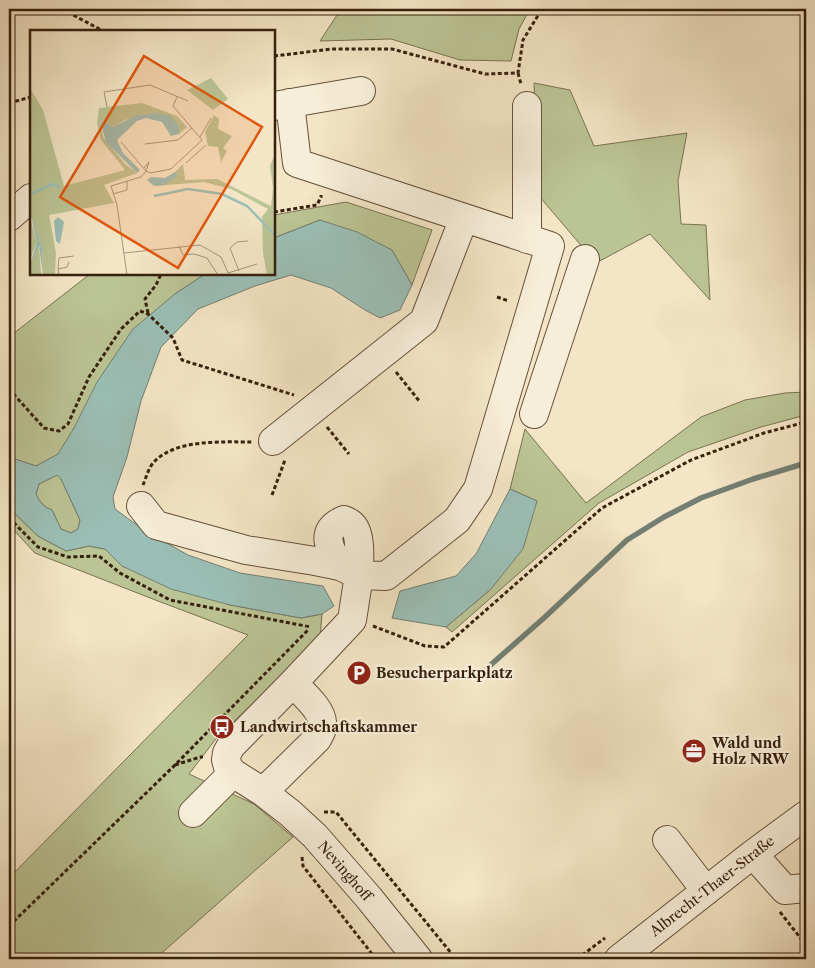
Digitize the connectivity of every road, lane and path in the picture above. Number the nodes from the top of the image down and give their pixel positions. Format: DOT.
graph roads {
  1 [pos="62,9"];
  2 [pos="542,9"];
  3 [pos="101,30"];
  4 [pos="275,56"];
  5 [pos="361,91"];
  6 [pos="30,97"];
  7 [pos="9,103"];
  8 [pos="282,104"];
  9 [pos="527,106"];
  10 [pos="318,170"];
  11 [pos="30,199"];
  12 [pos="275,212"];
  13 [pos="9,217"];
  14 [pos="464,218"];
  15 [pos="527,239"];
  16 [pos="584,259"];
  17 [pos="161,275"];
  18 [pos="148,314"];
  19 [pos="382,354"];
  20 [pos="9,389"];
  21 [pos="303,402"];
  22 [pos="420,402"];
  23 [pos="534,414"];
  24 [pos="806,422"];
  25 [pos="273,441"];
  26 [pos="349,454"];
  27 [pos="272,495"];
  28 [pos="141,506"];
  29 [pos="9,518"];
  30 [pos="349,571"];
  31 [pos="352,620"];
  32 [pos="293,683"];
  33 [pos="175,765"];
  34 [pos="230,767"];
  35 [pos="263,792"];
  36 [pos="193,813"];
  37 [pos="290,813"];
  38 [pos="806,815"];
  39 [pos="667,840"];
  40 [pos="302,853"];
  41 [pos="753,854"];
  42 [pos="806,887"];
  43 [pos="706,891"];
  44 [pos="9,926"];
  45 [pos="376,959"];
  46 [pos="418,959"];
  47 [pos="456,959"];
  48 [pos="619,959"];
  1 -- 3 [label="path"];
  2 -- 4 [label="path"];
  5 -- 8 [label="street"];
  6 -- 7 [label="path"];
  8 -- 10 [label="street"];
  9 -- 15 [label="street"];
  10 -- 12 [label="path"];
  10 -- 14 [label="street"];
  11 -- 13 [label="street"];
  14 -- 15 [label="street"];
  14 -- 19 [label="street"];
  15 -- 30 [label="street"];
  16 -- 23 [label="street"];
  17 -- 18 [label="path"];
  18 -- 20 [label="path"];
  18 -- 21 [label="path"];
  19 -- 21 [label="street"];
  19 -- 22 [label="path"];
  21 -- 25 [label="street"];
  21 -- 26 [label="path"];
  24 -- 31 [label="path"];
  25 -- 27 [label="path"];
  25 -- 28 [label="path"];
  28 -- 30 [label="street"];
  29 -- 33 [label="path"];
  30 -- 31 [label="street"];
  31 -- 32 [label="street"];
  32 -- 34 [label="street"];
  32 -- 35 [label="street"];
  33 -- 34 [label="path"];
  33 -- 44 [label="path"];
  34 -- 35 [label="street, Nevinghoff"];
  34 -- 36 [label="street"];
  35 -- 37 [label="street, Nevinghoff"];
  37 -- 46 [label="street, Nevinghoff"];
  37 -- 47 [label="path"];
  38 -- 41 [label="street, Albrecht-Thaer-Straße"];
  39 -- 43 [label="street"];
  40 -- 45 [label="path"];
  41 -- 42 [label="street"];
  41 -- 43 [label="street, Albrecht-Thaer-Straße"];
  43 -- 48 [label="street, Albrecht-Thaer-Straße"];
}
